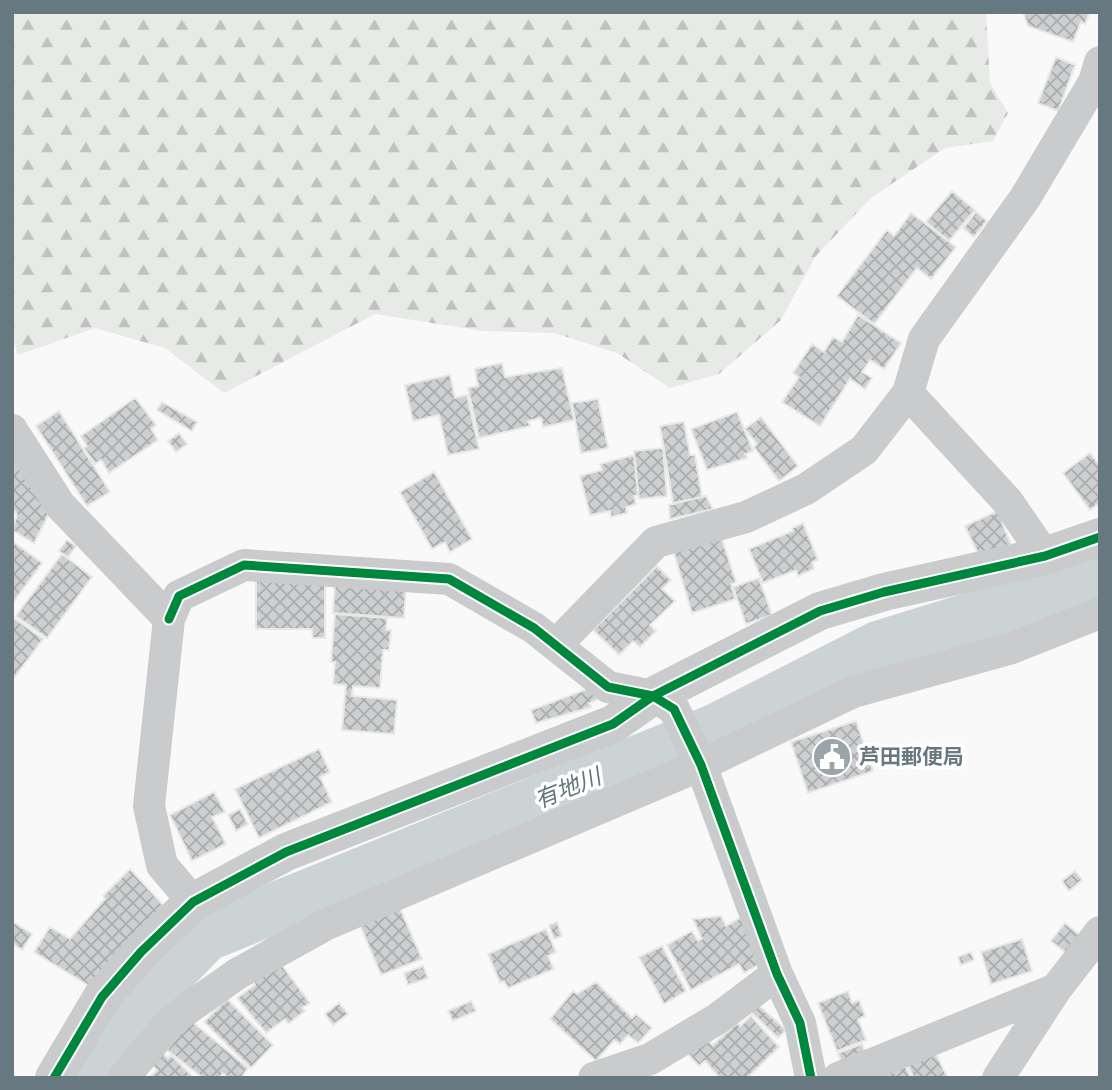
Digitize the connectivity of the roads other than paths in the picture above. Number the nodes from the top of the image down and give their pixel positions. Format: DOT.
graph roads {
  1 [pos="1100,62"];
  2 [pos="908,393"];
  3 [pos="12,430"];
  4 [pos="1100,537"];
  5 [pos="1045,556"];
  6 [pos="1100,614"];
  7 [pos="169,619"];
  8 [pos="556,645"];
  9 [pos="664,703"];
  10 [pos="701,765"];
  11 [pos="193,902"];
  12 [pos="1100,932"];
  13 [pos="777,974"];
  14 [pos="1056,989"];
  15 [pos="56,1077"];
  16 [pos="122,1078"];
  17 [pos="594,1078"];
  18 [pos="811,1078"];
  19 [pos="838,1078"];
  20 [pos="998,1078"];
  1 -- 2 [label="street"];
  2 -- 5 [label="street"];
  2 -- 8 [label="street"];
  3 -- 7 [label="street"];
  4 -- 5 [label="street"];
  5 -- 9 [label="street"];
  6 -- 10 [label="street"];
  7 -- 8 [label="street"];
  7 -- 11 [label="street"];
  8 -- 9 [label="street"];
  9 -- 10 [label="street"];
  9 -- 11 [label="street"];
  10 -- 13 [label="street"];
  10 -- 16 [label="street"];
  11 -- 15 [label="street"];
  12 -- 14 [label="street"];
  13 -- 17 [label="street"];
  13 -- 18 [label="street"];
  14 -- 19 [label="street"];
  14 -- 20 [label="street"];
}
